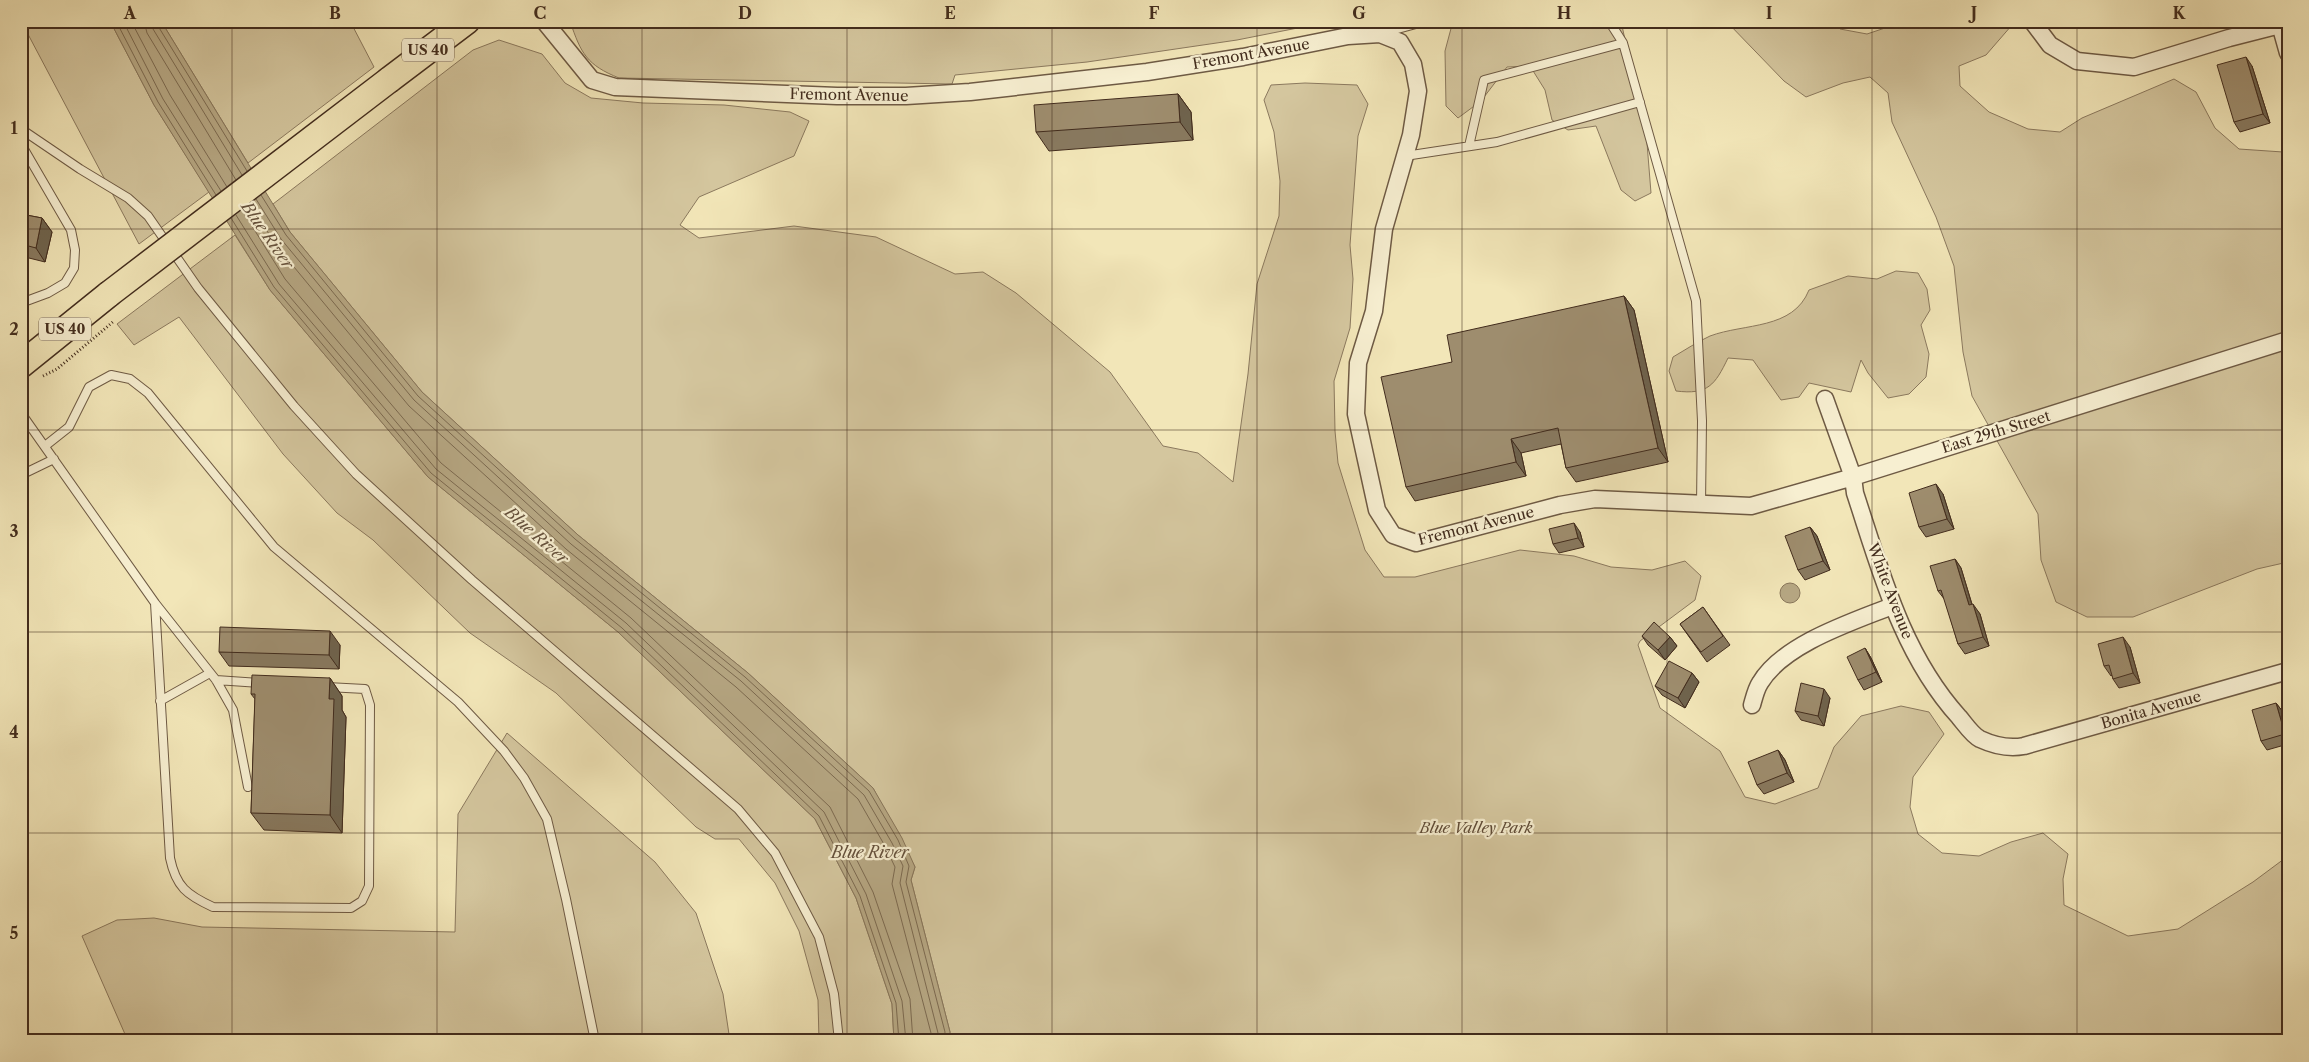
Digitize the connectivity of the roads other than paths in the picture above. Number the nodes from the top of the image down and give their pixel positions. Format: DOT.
graph roads {
  1 [pos="467,21"];
  2 [pos="544,21"];
  3 [pos="1426,21"];
  4 [pos="1609,21"];
  5 [pos="2032,21"];
  6 [pos="2282,23"];
  7 [pos="1380,34"];
  8 [pos="1623,43"];
  9 [pos="2288,53"];
  10 [pos="1640,102"];
  11 [pos="21,129"];
  12 [pos="21,144"];
  13 [pos="1469,146"];
  14 [pos="1405,156"];
  15 [pos="21,302"];
  16 [pos="2288,340"];
  17 [pos="28,364"];
  18 [pos="1826,399"];
  19 [pos="21,413"];
  20 [pos="44,446"];
  21 [pos="54,459"];
  22 [pos="21,476"];
  23 [pos="1853,477"];
  24 [pos="1701,504"];
  25 [pos="155,603"];
  26 [pos="1892,606"];
  27 [pos="2288,671"];
  28 [pos="210,672"];
  29 [pos="216,680"];
  30 [pos="266,683"];
  31 [pos="315,686"];
  32 [pos="160,701"];
  33 [pos="1752,705"];
  34 [pos="2013,748"];
  35 [pos="248,787"];
  36 [pos="595,1041"];
  37 [pos="839,1041"];
  1 -- 17 [label="main road, US 40, bridge"];
  2 -- 7 [label="street, Fremont Avenue"];
  3 -- 7 [label="lane"];
  4 -- 8 [label="lane"];
  5 -- 6 [label="street"];
  6 -- 9 [label="street"];
  7 -- 14 [label="street, Fremont Avenue"];
  8 -- 10 [label="lane"];
  8 -- 13 [label="lane"];
  10 -- 13 [label="lane"];
  10 -- 24 [label="lane"];
  11 -- 37 [label="lane"];
  12 -- 15 [label="lane"];
  13 -- 14 [label="lane"];
  14 -- 24 [label="street, Fremont Avenue"];
  16 -- 23 [label="street, East 29th Street"];
  18 -- 23 [label="street, White Avenue"];
  19 -- 20 [label="lane"];
  20 -- 21 [label="lane"];
  20 -- 36 [label="lane"];
  21 -- 22 [label="lane"];
  21 -- 25 [label="lane"];
  23 -- 24 [label="street, East 29th Street"];
  23 -- 26 [label="street, White Avenue"];
  25 -- 28 [label="lane"];
  25 -- 32 [label="lane"];
  26 -- 33 [label="street"];
  26 -- 34 [label="street, White Avenue"];
  27 -- 34 [label="street, Bonita Avenue"];
  28 -- 29 [label="lane"];
  28 -- 32 [label="lane"];
  29 -- 30 [label="lane"];
  29 -- 35 [label="lane"];
  31 -- 32 [label="lane"];
}
